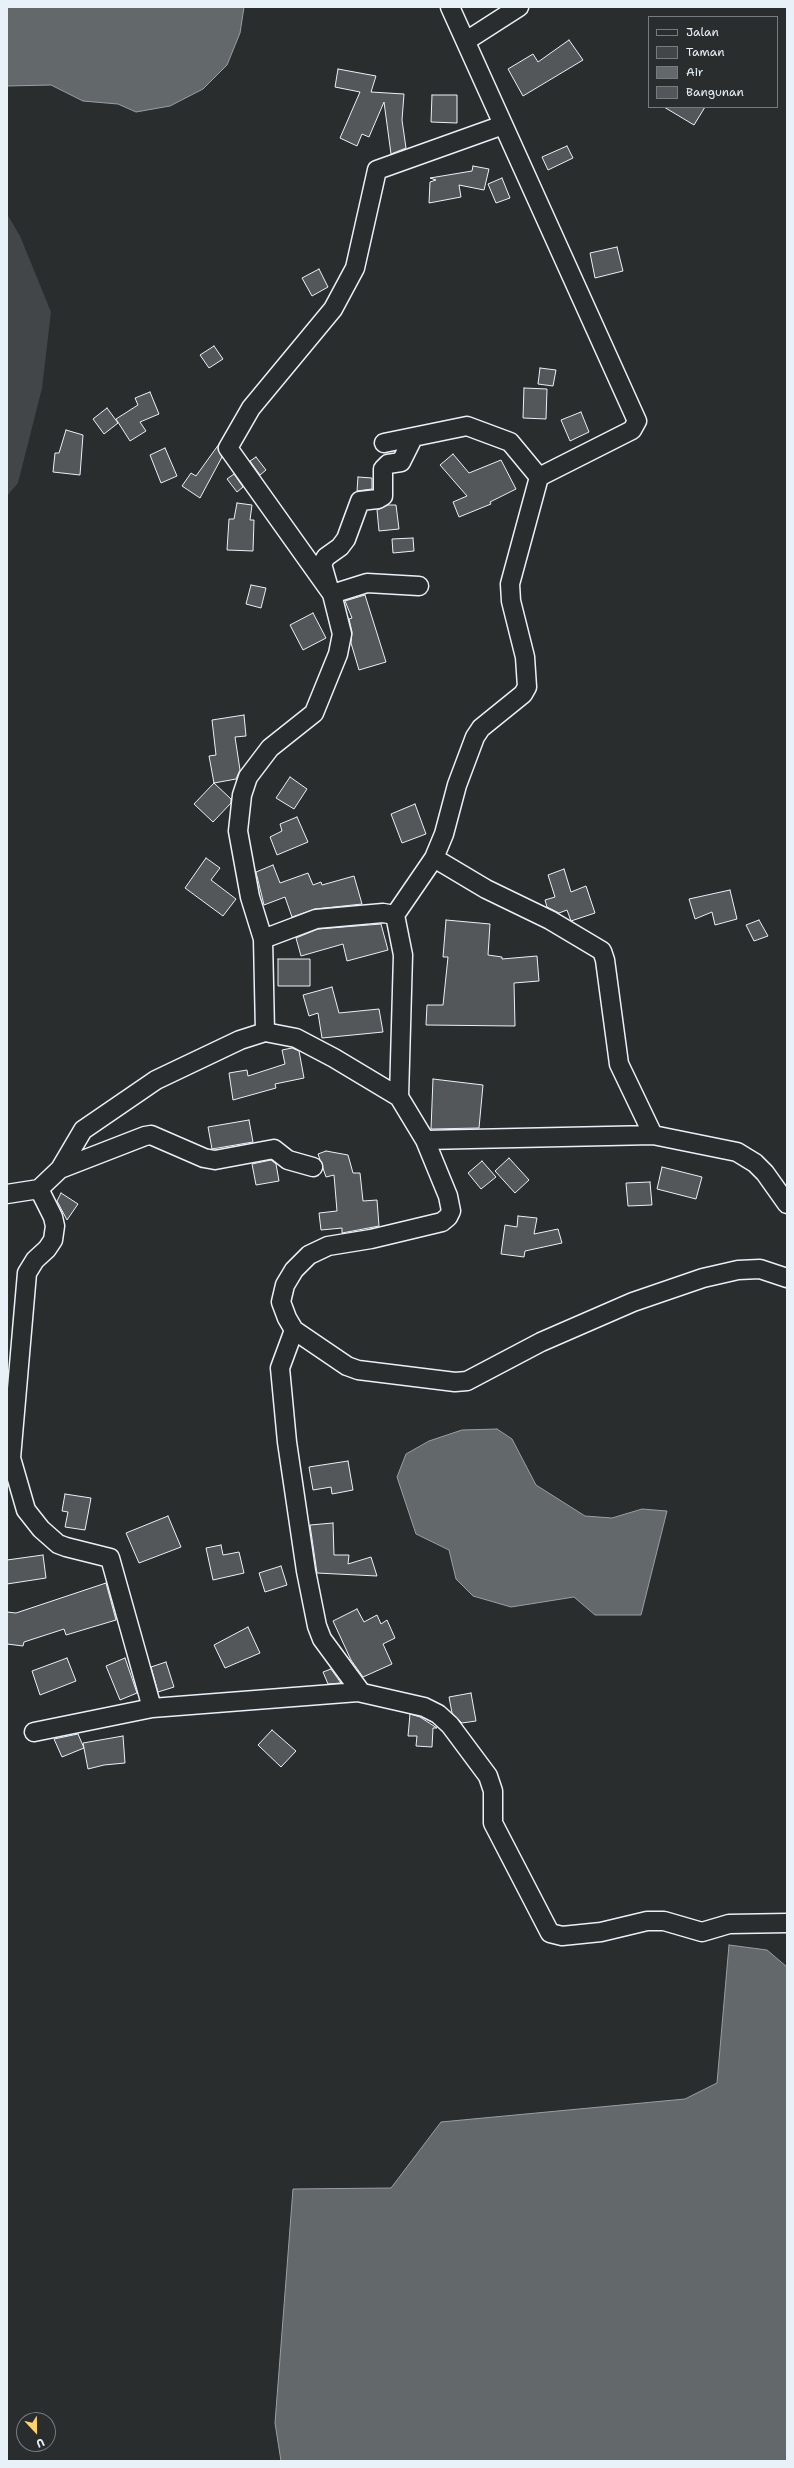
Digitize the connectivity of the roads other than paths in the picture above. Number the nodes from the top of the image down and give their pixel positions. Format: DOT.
graph roads {
  1 [pos="450,7"];
  2 [pos="519,7"];
  3 [pos="466,41"];
  4 [pos="503,125"];
  5 [pos="413,438"];
  6 [pos="384,443"];
  7 [pos="539,477"];
  8 [pos="419,586"];
  9 [pos="332,594"];
  10 [pos="434,858"];
  11 [pos="395,915"];
  12 [pos="263,939"];
  13 [pos="265,1032"];
  14 [pos="399,1097"];
  15 [pos="653,1135"];
  16 [pos="424,1140"];
  17 [pos="313,1167"];
  18 [pos="60,1169"];
  19 [pos="39,1189"];
  20 [pos="7,1194"];
  21 [pos="787,1204"];
  22 [pos="787,1278"];
  23 [pos="294,1330"];
  24 [pos="361,1692"];
  25 [pos="152,1708"];
  26 [pos="34,1732"];
  27 [pos="787,1922"];
  1 -- 3 [label="street"];
  2 -- 3 [label="street"];
  3 -- 4 [label="street"];
  4 -- 7 [label="street"];
  4 -- 9 [label="street"];
  5 -- 6 [label="street"];
  5 -- 7 [label="street"];
  5 -- 9 [label="street"];
  7 -- 10 [label="street"];
  8 -- 9 [label="street"];
  9 -- 12 [label="street"];
  10 -- 11 [label="street"];
  10 -- 15 [label="street"];
  11 -- 12 [label="street"];
  11 -- 14 [label="street"];
  12 -- 13 [label="street"];
  13 -- 14 [label="street"];
  13 -- 18 [label="street"];
  14 -- 16 [label="street"];
  15 -- 16 [label="street"];
  15 -- 21 [label="street"];
  16 -- 23 [label="street"];
  17 -- 18 [label="street"];
  18 -- 19 [label="street"];
  19 -- 20 [label="street"];
  19 -- 25 [label="street"];
  22 -- 23 [label="street"];
  23 -- 24 [label="street"];
  24 -- 25 [label="street"];
  24 -- 27 [label="street"];
  25 -- 26 [label="street"];
}
